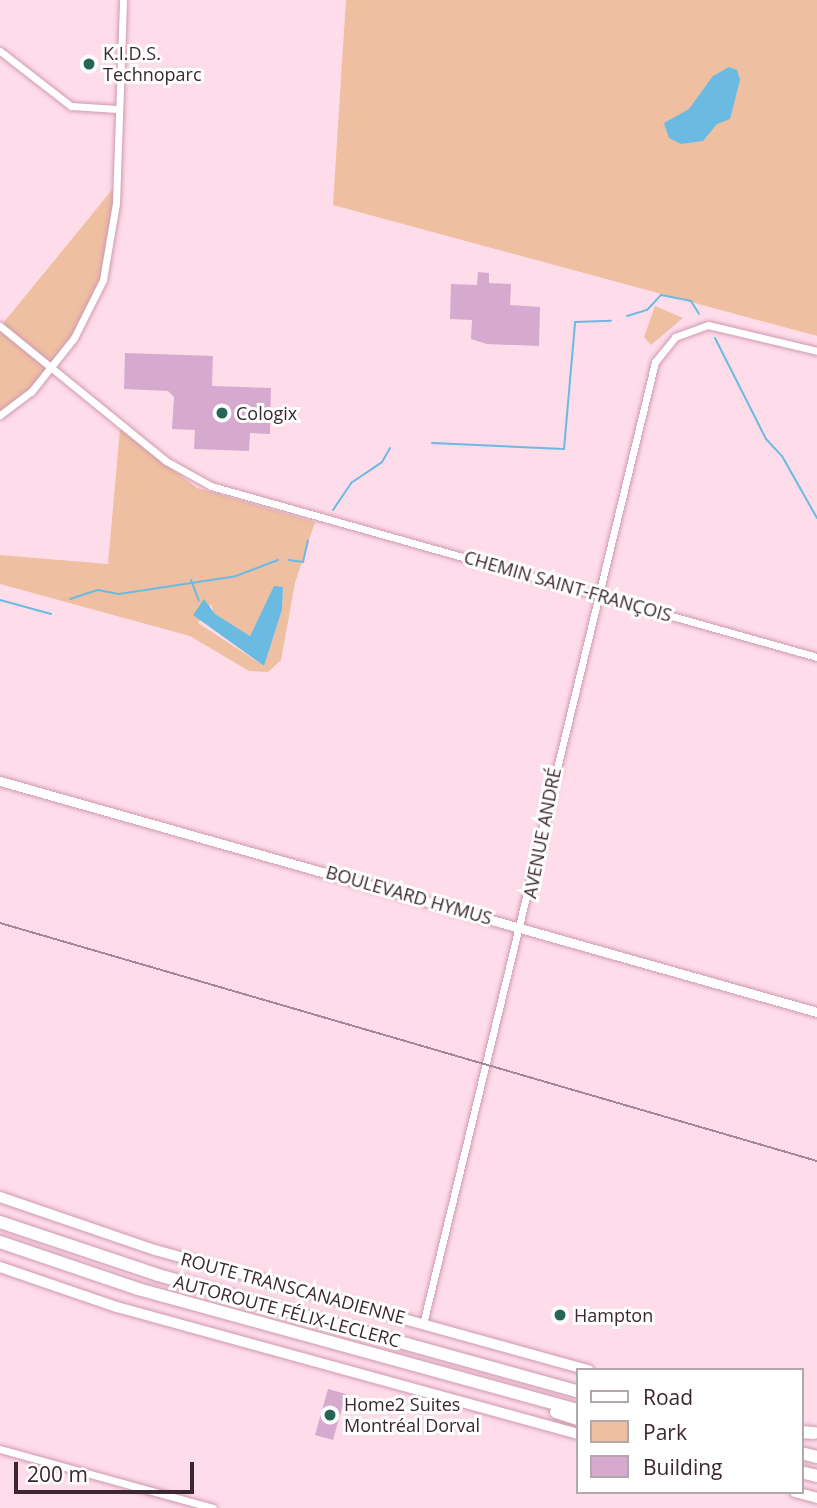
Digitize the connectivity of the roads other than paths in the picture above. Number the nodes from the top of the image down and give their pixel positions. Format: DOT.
graph roads {
  1 [pos="123,0"];
  2 [pos="0,51"];
  3 [pos="117,109"];
  4 [pos="0,326"];
  5 [pos="817,351"];
  6 [pos="51,367"];
  7 [pos="0,415"];
  8 [pos="596,594"];
  9 [pos="817,657"];
  10 [pos="0,781"];
  11 [pos="523,927"];
  12 [pos="817,1012"];
  13 [pos="0,1197"];
  14 [pos="0,1222"];
  15 [pos="0,1242"];
  16 [pos="0,1267"];
  17 [pos="423,1324"];
  18 [pos="582,1368"];
  19 [pos="474,1381"];
  20 [pos="576,1389"];
  21 [pos="576,1410"];
  22 [pos="576,1419"];
  23 [pos="576,1434"];
  24 [pos="0,1449"];
  25 [pos="182,1504"];
  26 [pos="213,1508"];
  1 -- 3 [label="street"];
  2 -- 3 [label="street"];
  3 -- 6 [label="street"];
  4 -- 6 [label="street, CHEMIN SAINT-FRANÇOIS"];
  5 -- 8 [label="street, AVENUE ANDRÉ"];
  6 -- 7 [label="street"];
  6 -- 8 [label="street, CHEMIN SAINT-FRANÇOIS"];
  8 -- 9 [label="street, CHEMIN SAINT-FRANÇOIS"];
  8 -- 11 [label="street, AVENUE ANDRÉ"];
  10 -- 11 [label="street, BOULEVARD HYMUS"];
  11 -- 12 [label="street, BOULEVARD HYMUS"];
  11 -- 17 [label="street, AVENUE ANDRÉ"];
  13 -- 17 [label="main road, ROUTE TRANSCANADIENNE"];
  14 -- 20 [label="highway, AUTOROUTE FÉLIX-LECLERC"];
  15 -- 19 [label="highway, AUTOROUTE FÉLIX-LECLERC"];
  16 -- 23 [label="main road"];
  17 -- 18 [label="main road, ROUTE TRANSCANADIENNE"];
  19 -- 21 [label="highway, AUTOROUTE FÉLIX-LECLERC"];
  19 -- 22 [label="highway"];
  24 -- 25 [label="street"];
  25 -- 26 [label="street"];
}
